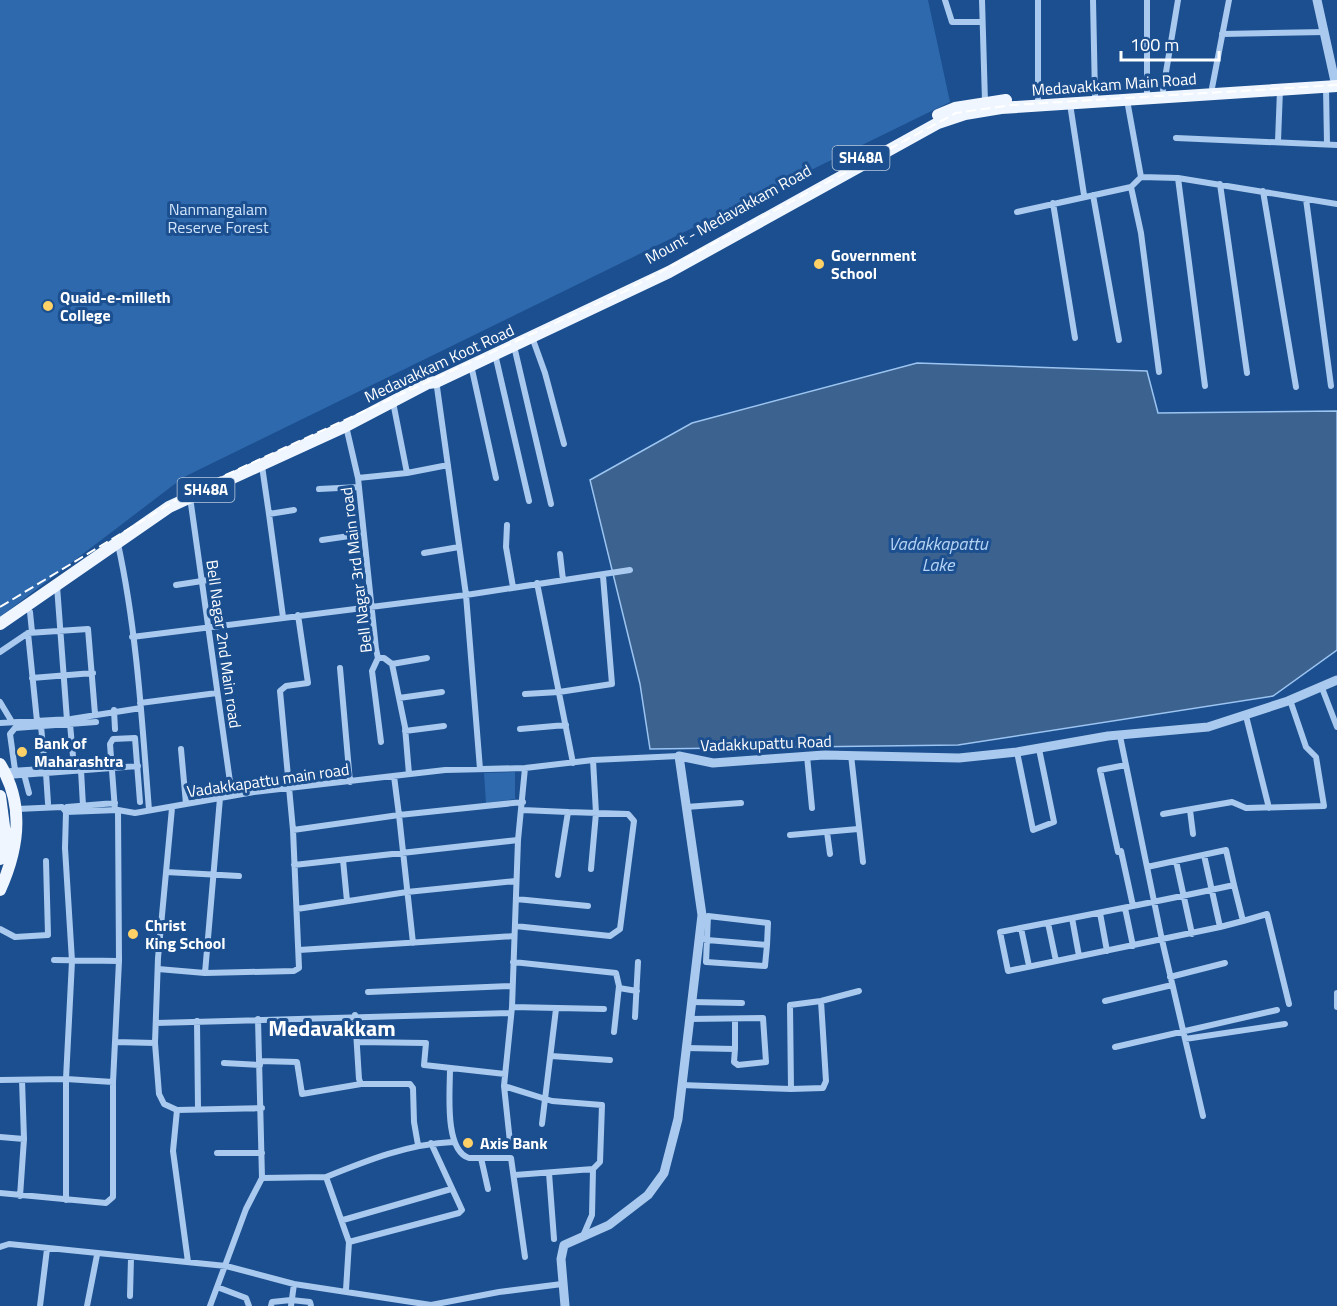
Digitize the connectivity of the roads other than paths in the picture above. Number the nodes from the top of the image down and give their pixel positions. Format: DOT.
graph roads {
  1 [pos="945,0"];
  2 [pos="982,0"];
  3 [pos="1038,0"];
  4 [pos="1093,0"];
  5 [pos="1147,0"];
  6 [pos="1178,0"];
  7 [pos="1229,0"];
  8 [pos="1317,0"];
  9 [pos="981,22"];
  10 [pos="1324,32"];
  11 [pos="1222,34"];
  12 [pos="1334,84"];
  13 [pos="1212,88"];
  14 [pos="1163,90"];
  15 [pos="1281,90"];
  16 [pos="1095,95"];
  17 [pos="1147,95"];
  18 [pos="1127,100"];
  19 [pos="985,102"];
  20 [pos="1038,102"];
  21 [pos="1070,103"];
  22 [pos="1176,138"];
  23 [pos="1278,141"];
  24 [pos="900,144"];
  25 [pos="1327,144"];
  26 [pos="1337,145"];
  27 [pos="1141,177"];
  28 [pos="1178,178"];
  29 [pos="1220,184"];
  30 [pos="1131,187"];
  31 [pos="1263,191"];
  32 [pos="1084,195"];
  33 [pos="1093,195"];
  34 [pos="1306,199"];
  35 [pos="1053,203"];
  36 [pos="1337,204"];
  37 [pos="1017,212"];
  38 [pos="532,336"];
  39 [pos="1075,338"];
  40 [pos="1119,340"];
  41 [pos="514,346"];
  42 [pos="495,354"];
  43 [pos="471,366"];
  44 [pos="1159,372"];
  45 [pos="1247,373"];
  46 [pos="433,381"];
  47 [pos="1205,386"];
  48 [pos="1330,386"];
  49 [pos="1296,387"];
  50 [pos="393,402"];
  51 [pos="346,426"];
  52 [pos="564,444"];
  53 [pos="448,465"];
  54 [pos="262,466"];
  55 [pos="407,473"];
  56 [pos="358,478"];
  57 [pos="496,478"];
  58 [pos="359,487"];
  59 [pos="319,489"];
  60 [pos="190,497"];
  61 [pos="529,501"];
  62 [pos="551,504"];
  63 [pos="294,510"];
  64 [pos="269,514"];
  65 [pos="507,525"];
  66 [pos="363,534"];
  67 [pos="322,540"];
  68 [pos="118,544"];
  69 [pos="459,547"];
  70 [pos="424,553"];
  71 [pos="560,555"];
  72 [pos="630,570"];
  73 [pos="603,576"];
  74 [pos="215,579"];
  75 [pos="562,580"];
  76 [pos="202,581"];
  77 [pos="537,583"];
  78 [pos="57,585"];
  79 [pos="176,585"];
  80 [pos="513,587"];
  81 [pos="466,595"];
  82 [pos="371,608"];
  83 [pos="30,612"];
  84 [pos="298,615"];
  85 [pos="283,617"];
  86 [pos="0,624"];
  87 [pos="209,626"];
  88 [pos="60,630"];
  89 [pos="30,633"];
  90 [pos="132,637"];
  91 [pos="0,652"];
  92 [pos="378,658"];
  93 [pos="427,658"];
  94 [pos="392,664"];
  95 [pos="340,668"];
  96 [pos="93,672"];
  97 [pos="64,675"];
  98 [pos="32,678"];
  99 [pos="1337,680"];
  100 [pos="1322,688"];
  101 [pos="442,692"];
  102 [pos="559,692"];
  103 [pos="217,693"];
  104 [pos="525,694"];
  105 [pos="399,698"];
  106 [pos="1290,700"];
  107 [pos="0,702"];
  108 [pos="141,705"];
  109 [pos="114,710"];
  110 [pos="95,714"];
  111 [pos="1246,716"];
  112 [pos="12,722"];
  113 [pos="68,722"];
  114 [pos="96,722"];
  115 [pos="0,723"];
  116 [pos="39,723"];
  117 [pos="566,725"];
  118 [pos="444,726"];
  119 [pos="1337,727"];
  120 [pos="115,729"];
  121 [pos="520,729"];
  122 [pos="405,731"];
  123 [pos="1120,736"];
  124 [pos="381,742"];
  125 [pos="1040,748"];
  126 [pos="181,749"];
  127 [pos="1017,752"];
  128 [pos="851,755"];
  129 [pos="679,756"];
  130 [pos="807,756"];
  131 [pos="593,760"];
  132 [pos="573,763"];
  133 [pos="1126,765"];
  134 [pos="104,766"];
  135 [pos="138,766"];
  136 [pos="112,768"];
  137 [pos="525,768"];
  138 [pos="77,769"];
  139 [pos="480,769"];
  140 [pos="6,771"];
  141 [pos="45,771"];
  142 [pos="24,774"];
  143 [pos="409,774"];
  144 [pos="394,776"];
  145 [pos="350,782"];
  146 [pos="290,789"];
  147 [pos="29,793"];
  148 [pos="0,796"];
  149 [pos="232,796"];
  150 [pos="220,798"];
  151 [pos="140,802"];
  152 [pos="523,802"];
  153 [pos="48,803"];
  154 [pos="741,803"];
  155 [pos="186,804"];
  156 [pos="82,806"];
  157 [pos="172,807"];
  158 [pos="686,807"];
  159 [pos="116,808"];
  160 [pos="812,808"];
  161 [pos="1269,808"];
  162 [pos="17,809"];
  163 [pos="66,809"];
  164 [pos="149,810"];
  165 [pos="522,810"];
  166 [pos="1190,810"];
  167 [pos="568,812"];
  168 [pos="596,813"];
  169 [pos="1163,814"];
  170 [pos="399,815"];
  171 [pos="293,830"];
  172 [pos="858,830"];
  173 [pos="827,832"];
  174 [pos="1193,834"];
  175 [pos="790,835"];
  176 [pos="0,839"];
  177 [pos="16,840"];
  178 [pos="518,840"];
  179 [pos="403,852"];
  180 [pos="830,854"];
  181 [pos="1204,855"];
  182 [pos="0,859"];
  183 [pos="343,860"];
  184 [pos="46,861"];
  185 [pos="1176,861"];
  186 [pos="863,862"];
  187 [pos="294,865"];
  188 [pos="1148,867"];
  189 [pos="591,869"];
  190 [pos="166,872"];
  191 [pos="213,875"];
  192 [pos="558,875"];
  193 [pos="239,876"];
  194 [pos="516,881"];
  195 [pos="1234,885"];
  196 [pos="0,890"];
  197 [pos="1212,890"];
  198 [pos="407,892"];
  199 [pos="1184,896"];
  200 [pos="516,899"];
  201 [pos="347,901"];
  202 [pos="1155,902"];
  203 [pos="588,906"];
  204 [pos="1133,906"];
  205 [pos="1125,908"];
  206 [pos="297,909"];
  207 [pos="1100,913"];
  208 [pos="705,916"];
  209 [pos="1072,918"];
  210 [pos="1243,921"];
  211 [pos="1048,923"];
  212 [pos="515,926"];
  213 [pos="1220,927"];
  214 [pos="1021,928"];
  215 [pos="0,929"];
  216 [pos="1192,934"];
  217 [pos="514,936"];
  218 [pos="703,939"];
  219 [pos="1162,940"];
  220 [pos="413,943"];
  221 [pos="767,945"];
  222 [pos="1133,946"];
  223 [pos="299,950"];
  224 [pos="1107,951"];
  225 [pos="1079,956"];
  226 [pos="54,960"];
  227 [pos="72,961"];
  228 [pos="119,961"];
  229 [pos="1056,961"];
  230 [pos="513,962"];
  231 [pos="638,962"];
  232 [pos="701,962"];
  233 [pos="1225,963"];
  234 [pos="1029,966"];
  235 [pos="158,969"];
  236 [pos="205,973"];
  237 [pos="1170,977"];
  238 [pos="1172,985"];
  239 [pos="512,986"];
  240 [pos="619,988"];
  241 [pos="637,991"];
  242 [pos="859,991"];
  243 [pos="368,992"];
  244 [pos="1337,993"];
  245 [pos="820,1001"];
  246 [pos="1105,1001"];
  247 [pos="692,1002"];
  248 [pos="742,1003"];
  249 [pos="1289,1004"];
  250 [pos="1337,1007"];
  251 [pos="556,1009"];
  252 [pos="511,1010"];
  253 [pos="604,1010"];
  254 [pos="1277,1010"];
  255 [pos="355,1015"];
  256 [pos="635,1017"];
  257 [pos="258,1019"];
  258 [pos="689,1019"];
  259 [pos="735,1019"];
  260 [pos="197,1021"];
  261 [pos="156,1023"];
  262 [pos="1285,1024"];
  263 [pos="614,1032"];
  264 [pos="1184,1035"];
  265 [pos="115,1042"];
  266 [pos="357,1042"];
  267 [pos="155,1043"];
  268 [pos="1115,1047"];
  269 [pos="686,1048"];
  270 [pos="735,1049"];
  271 [pos="551,1056"];
  272 [pos="610,1060"];
  273 [pos="224,1063"];
  274 [pos="260,1063"];
  275 [pos="450,1069"];
  276 [pos="505,1074"];
  277 [pos="66,1079"];
  278 [pos="0,1080"];
  279 [pos="22,1080"];
  280 [pos="113,1082"];
  281 [pos="361,1084"];
  282 [pos="681,1085"];
  283 [pos="504,1086"];
  284 [pos="791,1089"];
  285 [pos="546,1099"];
  286 [pos="198,1108"];
  287 [pos="262,1108"];
  288 [pos="177,1110"];
  289 [pos="1203,1116"];
  290 [pos="542,1124"];
  291 [pos="0,1137"];
  292 [pos="24,1139"];
  293 [pos="453,1142"];
  294 [pos="510,1142"];
  295 [pos="431,1143"];
  296 [pos="418,1145"];
  297 [pos="217,1153"];
  298 [pos="262,1153"];
  299 [pos="481,1158"];
  300 [pos="593,1169"];
  301 [pos="549,1173"];
  302 [pos="515,1175"];
  303 [pos="326,1177"];
  304 [pos="262,1178"];
  305 [pos="451,1189"];
  306 [pos="488,1189"];
  307 [pos="0,1193"];
  308 [pos="20,1196"];
  309 [pos="66,1200"];
  310 [pos="344,1220"];
  311 [pos="583,1236"];
  312 [pos="554,1239"];
  313 [pos="349,1242"];
  314 [pos="0,1247"];
  315 [pos="47,1250"];
  316 [pos="97,1255"];
  317 [pos="525,1257"];
  318 [pos="131,1258"];
  319 [pos="188,1262"];
  320 [pos="226,1266"];
  321 [pos="294,1284"];
  322 [pos="562,1284"];
  323 [pos="217,1287"];
  324 [pos="346,1290"];
  325 [pos="130,1296"];
  326 [pos="291,1303"];
  327 [pos="409,1305"];
  328 [pos="40,1306"];
  329 [pos="87,1306"];
  330 [pos="210,1306"];
  331 [pos="249,1306"];
  332 [pos="271,1306"];
  333 [pos="311,1306"];
  334 [pos="565,1306"];
  1 -- 9 [label="street"];
  2 -- 9 [label="street"];
  3 -- 20 [label="street"];
  4 -- 16 [label="street"];
  5 -- 17 [label="street"];
  6 -- 14 [label="street"];
  7 -- 11 [label="street"];
  8 -- 10 [label="street"];
  9 -- 19 [label="street"];
  10 -- 11 [label="street"];
  10 -- 12 [label="street"];
  11 -- 13 [label="street"];
  12 -- 13 [label="main road, Mount - Medavakkam Road / SH48A"];
  12 -- 15 [label="main road, Medavakkam Main Road / SH48A"];
  12 -- 25 [label="street"];
  13 -- 14 [label="main road, Mount - Medavakkam Road / SH48A"];
  14 -- 17 [label="main road, Mount - Medavakkam Road / SH48A"];
  15 -- 17 [label="main road, Medavakkam Main Road / SH48A"];
  15 -- 23 [label="street"];
  16 -- 17 [label="main road, Mount - Medavakkam Road / SH48A"];
  16 -- 20 [label="main road, Mount - Medavakkam Road / SH48A"];
  17 -- 18 [label="main road, Medavakkam Main Road / SH48A"];
  18 -- 21 [label="main road, Medavakkam Main Road / SH48A"];
  18 -- 27 [label="street"];
  19 -- 20 [label="main road, Mount - Medavakkam Road / SH48A"];
  19 -- 46 [label="main road, Mount - Medavakkam Road / SH48A"];
  20 -- 21 [label="main road, Medavakkam Main Road / SH48A"];
  20 -- 24 [label="main road, Medavakkam Main Road / SH48A"];
  21 -- 32 [label="street"];
  22 -- 23 [label="street"];
  23 -- 25 [label="street"];
  24 -- 38 [label="main road, Medavakkam Koot Road / SH48A"];
  25 -- 26 [label="street"];
  27 -- 28 [label="street"];
  27 -- 30 [label="street"];
  28 -- 29 [label="street"];
  28 -- 47 [label="street"];
  29 -- 31 [label="street"];
  29 -- 45 [label="street"];
  30 -- 33 [label="street"];
  30 -- 44 [label="street"];
  31 -- 34 [label="street"];
  31 -- 49 [label="street"];
  32 -- 33 [label="street"];
  32 -- 35 [label="street"];
  33 -- 40 [label="street"];
  34 -- 36 [label="street"];
  34 -- 48 [label="street"];
  35 -- 37 [label="street"];
  35 -- 39 [label="street"];
  38 -- 41 [label="main road, Medavakkam Koot Road / SH48A"];
  38 -- 52 [label="street"];
  41 -- 42 [label="main road, Medavakkam Koot Road / SH48A"];
  41 -- 62 [label="street"];
  42 -- 43 [label="main road, Medavakkam Koot Road / SH48A"];
  42 -- 61 [label="street"];
  43 -- 46 [label="main road, Medavakkam Koot Road / SH48A"];
  43 -- 57 [label="street"];
  46 -- 50 [label="main road, Medavakkam Koot Road / SH48A"];
  46 -- 53 [label="street"];
  50 -- 51 [label="main road, Medavakkam Koot Road / SH48A"];
  50 -- 55 [label="street"];
  51 -- 54 [label="main road, Medavakkam Koot Road / SH48A"];
  51 -- 56 [label="street, Bell Nagar 3rd Main road"];
  53 -- 55 [label="street"];
  53 -- 69 [label="street"];
  54 -- 60 [label="main road, Medavakkam Koot Road / SH48A"];
  54 -- 64 [label="street"];
  55 -- 56 [label="street"];
  56 -- 58 [label="street, Bell Nagar 3rd Main road"];
  58 -- 59 [label="street"];
  58 -- 66 [label="street, Bell Nagar 3rd Main road"];
  60 -- 68 [label="main road, Medavakkam Koot Road / SH48A"];
  60 -- 76 [label="street, Bell Nagar 2nd Main road"];
  63 -- 64 [label="street"];
  64 -- 85 [label="street"];
  65 -- 80 [label="street"];
  66 -- 67 [label="street"];
  66 -- 82 [label="street, Bell Nagar 3rd Main road"];
  68 -- 78 [label="main road, Medavakkam Koot Road / SH48A"];
  68 -- 90 [label="street"];
  69 -- 70 [label="street"];
  69 -- 81 [label="street"];
  71 -- 75 [label="street"];
  72 -- 73 [label="street"];
  73 -- 75 [label="street"];
  73 -- 102 [label="street"];
  74 -- 76 [label="street"];
  75 -- 77 [label="street"];
  76 -- 79 [label="street"];
  76 -- 87 [label="street, Bell Nagar 2nd Main road"];
  77 -- 80 [label="street"];
  77 -- 102 [label="street"];
  78 -- 86 [label="main road, Medavakkam Koot Road / SH48A"];
  78 -- 88 [label="street"];
  80 -- 81 [label="street"];
  81 -- 82 [label="street"];
  81 -- 139 [label="street"];
  82 -- 84 [label="street"];
  82 -- 92 [label="street, Bell Nagar 3rd Main road"];
  83 -- 89 [label="street"];
  84 -- 85 [label="street"];
  84 -- 146 [label="street"];
  85 -- 87 [label="street"];
  87 -- 90 [label="street"];
  87 -- 103 [label="street, Bell Nagar 2nd Main road"];
  88 -- 89 [label="street"];
  88 -- 96 [label="street"];
  88 -- 97 [label="street"];
  89 -- 91 [label="street"];
  89 -- 98 [label="street"];
  90 -- 108 [label="street"];
  92 -- 94 [label="street, Bell Nagar 3rd Main road"];
  92 -- 124 [label="street"];
  93 -- 94 [label="street"];
  94 -- 105 [label="street, Bell Nagar 3rd Main road"];
  95 -- 145 [label="street"];
  96 -- 97 [label="street"];
  96 -- 110 [label="street"];
  97 -- 98 [label="street"];
  97 -- 113 [label="street"];
  98 -- 116 [label="street"];
  99 -- 100 [label="street, Vadakkupattu Road"];
  100 -- 106 [label="street, Vadakkupattu Road"];
  100 -- 119 [label="street"];
  101 -- 105 [label="street"];
  102 -- 104 [label="street"];
  102 -- 117 [label="street"];
  103 -- 108 [label="street"];
  103 -- 149 [label="street, Bell Nagar 2nd Main road"];
  105 -- 122 [label="street, Bell Nagar 3rd Main road"];
  106 -- 111 [label="street, Vadakkupattu Road"];
  106 -- 161 [label="street"];
  107 -- 112 [label="street"];
  108 -- 109 [label="street"];
  108 -- 164 [label="street"];
  109 -- 110 [label="street"];
  109 -- 120 [label="street"];
  110 -- 113 [label="street"];
  111 -- 123 [label="street, Vadakkupattu Road"];
  111 -- 161 [label="street"];
  112 -- 115 [label="street"];
  112 -- 116 [label="street"];
  113 -- 114 [label="street"];
  113 -- 116 [label="street"];
  113 -- 138 [label="street"];
  116 -- 140 [label="street"];
  116 -- 141 [label="street"];
  117 -- 121 [label="street"];
  117 -- 132 [label="street"];
  118 -- 122 [label="street"];
  122 -- 143 [label="street, Bell Nagar 3rd Main road"];
  123 -- 125 [label="street, Vadakkupattu Road"];
  123 -- 133 [label="street"];
  125 -- 127 [label="street, Vadakkupattu Road"];
  125 -- 127 [label="street"];
  126 -- 155 [label="street"];
  127 -- 128 [label="street, Vadakkupattu Road"];
  128 -- 130 [label="street, Vadakkupattu Road"];
  128 -- 172 [label="street"];
  129 -- 130 [label="street, Vadakkupattu Road"];
  129 -- 131 [label="street, Vadakkupattu Road"];
  129 -- 158 [label="street"];
  130 -- 160 [label="street"];
  131 -- 132 [label="street, Vadakkupattu Road"];
  131 -- 168 [label="street"];
  132 -- 137 [label="street, Vadakkupattu Road"];
  133 -- 188 [label="street"];
  133 -- 204 [label="street"];
  134 -- 138 [label="street"];
  135 -- 136 [label="street"];
  135 -- 136 [label="street"];
  135 -- 151 [label="street"];
  136 -- 138 [label="street"];
  136 -- 159 [label="street"];
  137 -- 139 [label="street, Vadakkapattu main road"];
  137 -- 152 [label="street"];
  138 -- 141 [label="street"];
  138 -- 156 [label="street"];
  139 -- 143 [label="street, Vadakkapattu main road"];
  140 -- 141 [label="street"];
  140 -- 142 [label="street"];
  140 -- 162 [label="main road"];
  141 -- 142 [label="street"];
  141 -- 153 [label="street"];
  142 -- 147 [label="street"];
  143 -- 144 [label="street, Vadakkapattu main road"];
  144 -- 145 [label="street, Vadakkapattu main road"];
  144 -- 170 [label="street"];
  145 -- 146 [label="street, Vadakkapattu main road"];
  146 -- 149 [label="street, Vadakkapattu main road"];
  146 -- 171 [label="street"];
  148 -- 182 [label="main road"];
  149 -- 150 [label="street, Vadakkapattu main road"];
  150 -- 155 [label="street, Vadakkapattu main road"];
  150 -- 191 [label="street"];
  152 -- 165 [label="street"];
  152 -- 170 [label="street"];
  154 -- 158 [label="street"];
  155 -- 157 [label="street, Vadakkapattu main road"];
  156 -- 159 [label="street"];
  156 -- 163 [label="street"];
  157 -- 164 [label="street, Vadakkapattu main road"];
  157 -- 190 [label="street"];
  158 -- 208 [label="street"];
  159 -- 163 [label="street, Vadakkapattu main road"];
  159 -- 164 [label="street, Vadakkapattu main road"];
  159 -- 228 [label="street"];
  161 -- 166 [label="street"];
  162 -- 163 [label="street, Vadakkapattu main road"];
  162 -- 177 [label="main road"];
  163 -- 227 [label="street"];
  165 -- 167 [label="street"];
  165 -- 178 [label="street"];
  166 -- 169 [label="street"];
  166 -- 174 [label="street"];
  167 -- 168 [label="street"];
  167 -- 192 [label="street"];
  168 -- 189 [label="street"];
  168 -- 212 [label="street"];
  170 -- 171 [label="street"];
  170 -- 179 [label="street"];
  171 -- 187 [label="street"];
  172 -- 173 [label="street"];
  172 -- 186 [label="street"];
  173 -- 175 [label="street"];
  173 -- 180 [label="street"];
  176 -- 177 [label="main road"];
  177 -- 196 [label="main road"];
  178 -- 179 [label="street"];
  178 -- 194 [label="street"];
  179 -- 183 [label="street"];
  179 -- 198 [label="street"];
  181 -- 185 [label="street"];
  181 -- 195 [label="street"];
  181 -- 197 [label="street"];
  183 -- 187 [label="street"];
  183 -- 201 [label="street"];
  184 -- 215 [label="street"];
  185 -- 188 [label="street"];
  185 -- 199 [label="street"];
  187 -- 206 [label="street"];
  188 -- 202 [label="street"];
  190 -- 191 [label="street"];
  190 -- 235 [label="street"];
  191 -- 193 [label="street"];
  191 -- 236 [label="street"];
  194 -- 198 [label="street"];
  194 -- 200 [label="street"];
  195 -- 197 [label="street"];
  195 -- 210 [label="street"];
  197 -- 199 [label="street"];
  197 -- 213 [label="street"];
  198 -- 201 [label="street"];
  198 -- 220 [label="street"];
  199 -- 202 [label="street"];
  199 -- 216 [label="street"];
  200 -- 203 [label="street"];
  200 -- 212 [label="street"];
  201 -- 206 [label="street"];
  202 -- 204 [label="street"];
  202 -- 219 [label="street"];
  204 -- 205 [label="street"];
  205 -- 207 [label="street"];
  205 -- 222 [label="street"];
  206 -- 223 [label="street"];
  207 -- 209 [label="street"];
  207 -- 224 [label="street"];
  208 -- 218 [label="street"];
  208 -- 221 [label="street"];
  209 -- 211 [label="street"];
  209 -- 225 [label="street"];
  210 -- 213 [label="street"];
  210 -- 249 [label="street"];
  211 -- 214 [label="street"];
  211 -- 229 [label="street"];
  212 -- 217 [label="street"];
  213 -- 216 [label="street"];
  214 -- 234 [label="street"];
  214 -- 234 [label="street"];
  216 -- 219 [label="street"];
  217 -- 220 [label="street"];
  217 -- 230 [label="street"];
  218 -- 221 [label="street"];
  218 -- 232 [label="street"];
  219 -- 222 [label="street"];
  219 -- 237 [label="street"];
  220 -- 223 [label="street"];
  221 -- 232 [label="street"];
  222 -- 224 [label="street"];
  223 -- 236 [label="street"];
  224 -- 225 [label="street"];
  225 -- 229 [label="street"];
  226 -- 227 [label="street"];
  227 -- 228 [label="street"];
  227 -- 277 [label="street"];
  228 -- 265 [label="street"];
  229 -- 234 [label="street"];
  230 -- 239 [label="street"];
  230 -- 240 [label="street"];
  231 -- 241 [label="street"];
  232 -- 247 [label="street"];
  233 -- 237 [label="street"];
  235 -- 236 [label="street"];
  235 -- 261 [label="street"];
  237 -- 238 [label="street"];
  238 -- 246 [label="street"];
  238 -- 264 [label="street"];
  239 -- 243 [label="street"];
  239 -- 252 [label="street"];
  240 -- 241 [label="street"];
  240 -- 263 [label="street"];
  241 -- 256 [label="street"];
  242 -- 245 [label="street"];
  244 -- 250 [label="street"];
  245 -- 284 [label="street"];
  245 -- 284 [label="street"];
  247 -- 248 [label="street"];
  247 -- 258 [label="street"];
  251 -- 252 [label="street"];
  251 -- 253 [label="street"];
  251 -- 271 [label="street"];
  252 -- 255 [label="street"];
  252 -- 276 [label="street"];
  254 -- 264 [label="street"];
  255 -- 257 [label="street"];
  255 -- 266 [label="street"];
  257 -- 260 [label="street"];
  257 -- 274 [label="street"];
  258 -- 259 [label="street"];
  258 -- 269 [label="street"];
  259 -- 270 [label="street"];
  259 -- 270 [label="street"];
  260 -- 261 [label="street"];
  260 -- 286 [label="street"];
  261 -- 267 [label="street"];
  262 -- 264 [label="street"];
  264 -- 268 [label="street"];
  264 -- 289 [label="street"];
  265 -- 267 [label="street"];
  265 -- 280 [label="street"];
  266 -- 275 [label="street"];
  266 -- 281 [label="street"];
  267 -- 288 [label="street"];
  269 -- 270 [label="street"];
  269 -- 282 [label="street"];
  271 -- 272 [label="street"];
  271 -- 285 [label="street"];
  273 -- 274 [label="street"];
  274 -- 281 [label="street"];
  274 -- 287 [label="street"];
  275 -- 276 [label="street"];
  275 -- 293 [label="street"];
  276 -- 283 [label="street"];
  277 -- 279 [label="street"];
  277 -- 280 [label="street"];
  277 -- 309 [label="street"];
  278 -- 279 [label="street"];
  279 -- 292 [label="street"];
  280 -- 309 [label="street"];
  281 -- 296 [label="street"];
  282 -- 284 [label="street"];
  282 -- 311 [label="street"];
  283 -- 285 [label="street"];
  283 -- 294 [label="street"];
  285 -- 290 [label="street"];
  285 -- 300 [label="street"];
  286 -- 287 [label="street"];
  286 -- 288 [label="street"];
  287 -- 298 [label="street"];
  288 -- 319 [label="street"];
  291 -- 292 [label="street"];
  292 -- 308 [label="street"];
  293 -- 295 [label="street"];
  293 -- 299 [label="street"];
  295 -- 296 [label="street"];
  295 -- 305 [label="street"];
  296 -- 303 [label="street"];
  297 -- 298 [label="street"];
  298 -- 304 [label="street"];
  299 -- 302 [label="street"];
  299 -- 306 [label="street"];
  300 -- 301 [label="street"];
  300 -- 311 [label="street"];
  301 -- 302 [label="street"];
  301 -- 312 [label="street"];
  302 -- 317 [label="street"];
  303 -- 304 [label="street"];
  303 -- 310 [label="street"];
  304 -- 320 [label="street"];
  305 -- 310 [label="street"];
  305 -- 313 [label="street"];
  307 -- 308 [label="street"];
  308 -- 309 [label="street"];
  310 -- 313 [label="street"];
  311 -- 322 [label="street"];
  313 -- 324 [label="street"];
  314 -- 315 [label="street"];
  315 -- 316 [label="street"];
  315 -- 328 [label="street"];
  316 -- 318 [label="street"];
  316 -- 329 [label="street"];
  318 -- 319 [label="street"];
  318 -- 325 [label="street"];
  319 -- 320 [label="street"];
  320 -- 321 [label="street"];
  320 -- 323 [label="street"];
  321 -- 324 [label="street"];
  321 -- 326 [label="street"];
  322 -- 327 [label="street"];
  322 -- 334 [label="street"];
  323 -- 330 [label="street"];
  323 -- 331 [label="street"];
  324 -- 327 [label="street"];
  326 -- 332 [label="street"];
  326 -- 333 [label="street"];
}
